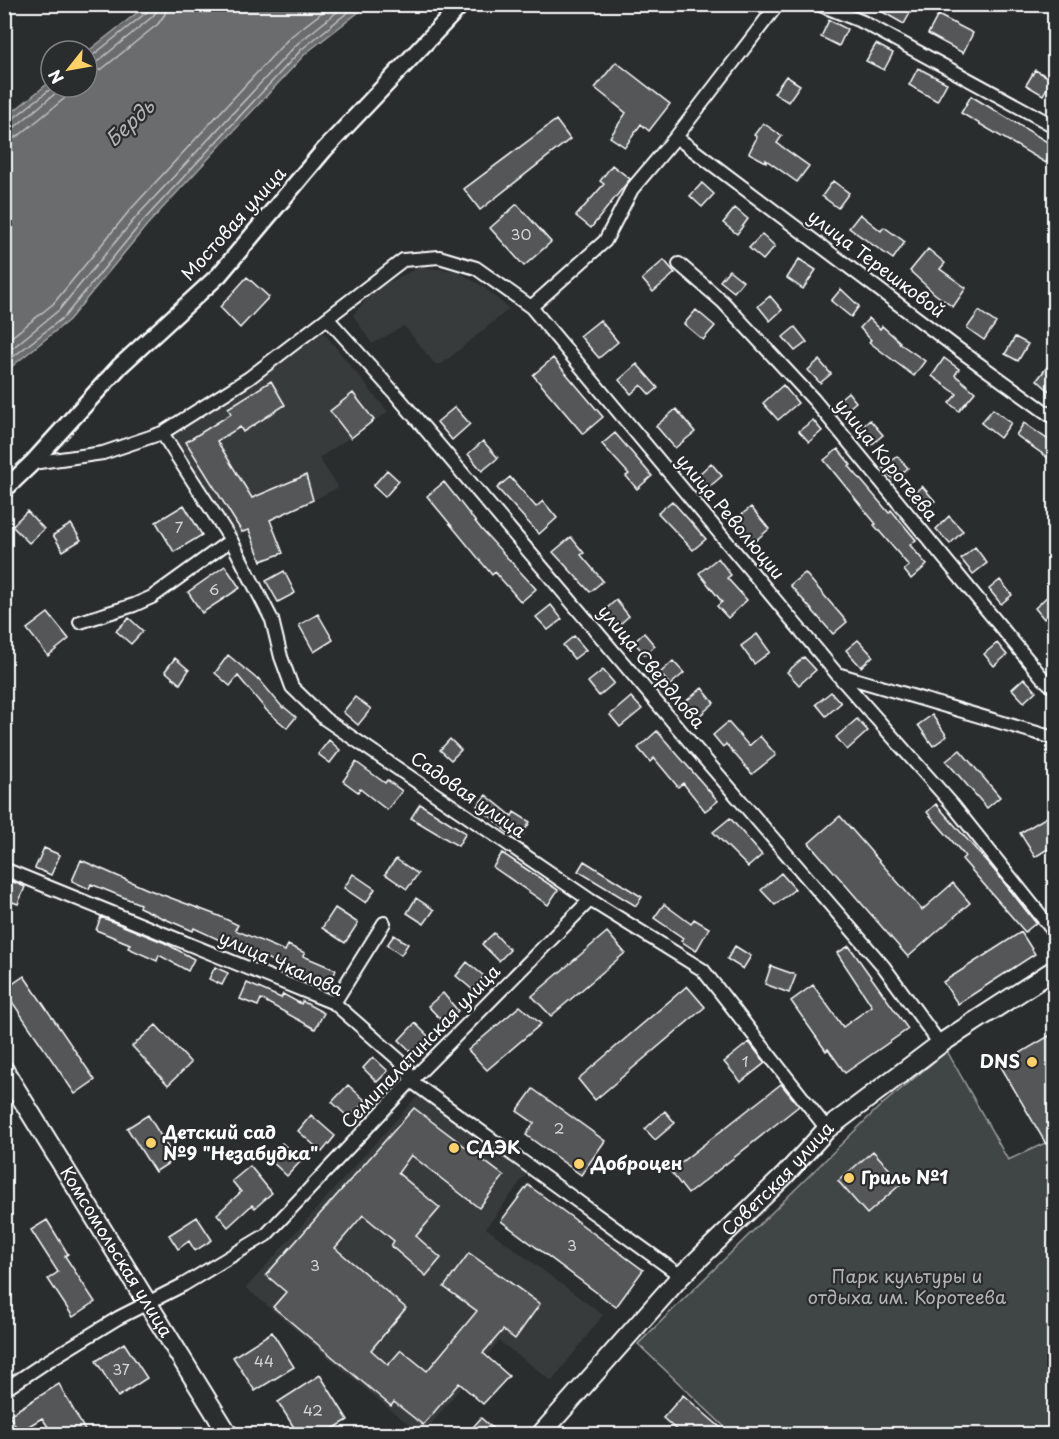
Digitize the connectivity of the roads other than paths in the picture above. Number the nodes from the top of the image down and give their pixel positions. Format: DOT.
graph roads {
  1 [pos="462,4"];
  2 [pos="778,4"];
  3 [pos="818,4"];
  4 [pos="1054,126"];
  5 [pos="676,137"];
  6 [pos="679,264"];
  7 [pos="531,307"];
  8 [pos="328,320"];
  9 [pos="1054,418"];
  10 [pos="162,433"];
  11 [pos="32,464"];
  12 [pos="4,490"];
  13 [pos="231,540"];
  14 [pos="80,622"];
  15 [pos="837,674"];
  16 [pos="1054,688"];
  17 [pos="1054,738"];
  18 [pos="4,869"];
  19 [pos="590,900"];
  20 [pos="384,922"];
  21 [pos="1054,932"];
  22 [pos="1054,970"];
  23 [pos="334,1003"];
  24 [pos="940,1044"];
  25 [pos="4,1070"];
  26 [pos="411,1081"];
  27 [pos="827,1130"];
  28 [pos="681,1276"];
  29 [pos="148,1303"];
  30 [pos="4,1390"];
  31 [pos="228,1434"];
  32 [pos="541,1434"];
  1 -- 11 [label="street, Мостовая улица"];
  2 -- 5 [label="street"];
  3 -- 4 [label="street"];
  5 -- 7 [label="street"];
  5 -- 9 [label="street, улица Терешковой"];
  6 -- 16 [label="street, улица Коротеева"];
  7 -- 8 [label="street, улица Революции"];
  7 -- 15 [label="street, улица Революции"];
  8 -- 10 [label="street, улица Революции"];
  8 -- 24 [label="street, улица Свердлова"];
  10 -- 11 [label="street, улица Революции"];
  10 -- 13 [label="street, Садовая улица"];
  11 -- 12 [label="street, Мостовая улица"];
  13 -- 14 [label="street"];
  13 -- 19 [label="street, Садовая улица"];
  15 -- 17 [label="street"];
  15 -- 21 [label="street, улица Революции"];
  18 -- 23 [label="street, улица Чкалова"];
  19 -- 26 [label="street, Семипалатинская улица"];
  19 -- 27 [label="street, Садовая улица"];
  20 -- 23 [label="street"];
  22 -- 24 [label="main road, Советская улица"];
  23 -- 26 [label="street, улица Чкалова"];
  24 -- 27 [label="main road, Советская улица"];
  25 -- 29 [label="main road, Комсомольская улица"];
  26 -- 28 [label="street, улица Чкалова"];
  26 -- 29 [label="street, Семипалатинская улица"];
  27 -- 28 [label="main road, Советская улица"];
  28 -- 32 [label="main road, Советская улица"];
  29 -- 30 [label="street, Семипалатинская улица"];
  29 -- 31 [label="main road, Комсомольская улица"];
}
